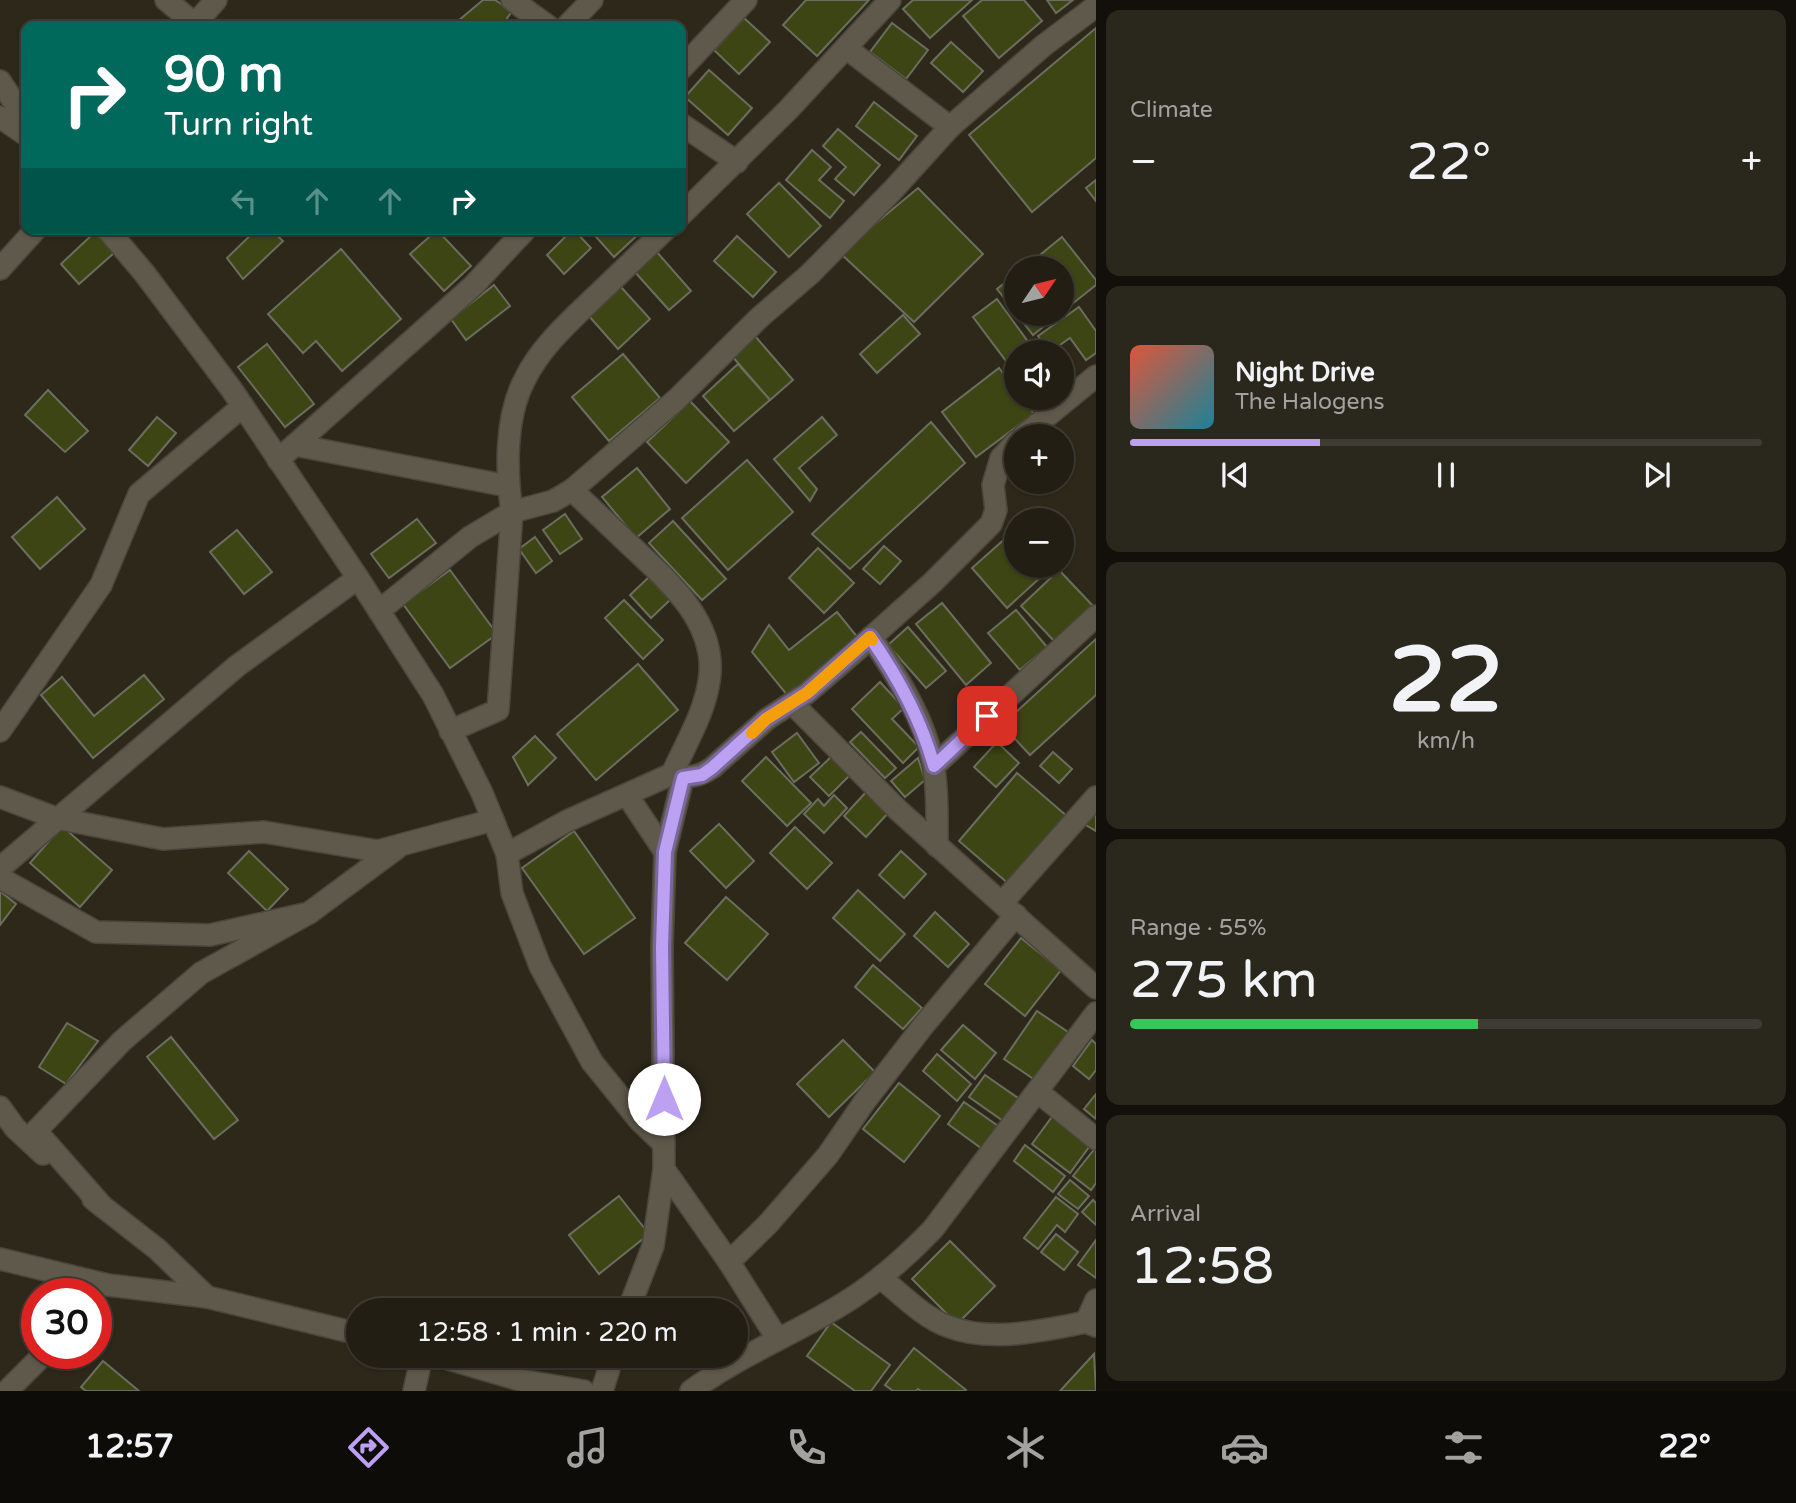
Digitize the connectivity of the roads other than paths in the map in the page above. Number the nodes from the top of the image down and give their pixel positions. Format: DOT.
graph roads {
  1 [pos="166,0"];
  2 [pos="216,0"];
  3 [pos="512,0"];
  4 [pos="592,0"];
  5 [pos="746,0"];
  6 [pos="890,0"];
  7 [pos="1096,6"];
  8 [pos="190,21"];
  9 [pos="198,21"];
  10 [pos="541,21"];
  11 [pos="572,21"];
  12 [pos="846,48"];
  13 [pos="686,64"];
  14 [pos="0,81"];
  15 [pos="21,112"];
  16 [pos="0,117"];
  17 [pos="686,127"];
  18 [pos="950,127"];
  19 [pos="21,132"];
  20 [pos="737,162"];
  21 [pos="686,210"];
  22 [pos="31,235"];
  23 [pos="112,235"];
  24 [pos="520,235"];
  25 [pos="660,235"];
  26 [pos="0,269"];
  27 [pos="1096,376"];
  28 [pos="243,406"];
  29 [pos="1038,424"];
  30 [pos="295,445"];
  31 [pos="1004,455"];
  32 [pos="278,460"];
  33 [pos="508,486"];
  34 [pos="572,490"];
  35 [pos="512,512"];
  36 [pos="358,578"];
  37 [pos="379,611"];
  38 [pos="1096,616"];
  39 [pos="870,637"];
  40 [pos="792,703"];
  41 [pos="0,731"];
  42 [pos="450,731"];
  43 [pos="934,766"];
  44 [pos="677,776"];
  45 [pos="627,795"];
  46 [pos="0,797"];
  47 [pos="1096,797"];
  48 [pos="56,818"];
  49 [pos="493,820"];
  50 [pos="403,844"];
  51 [pos="937,846"];
  52 [pos="665,852"];
  53 [pos="507,854"];
  54 [pos="0,868"];
  55 [pos="0,878"];
  56 [pos="1009,909"];
  57 [pos="309,913"];
  58 [pos="1096,988"];
  59 [pos="1096,1013"];
  60 [pos="1038,1092"];
  61 [pos="0,1107"];
  62 [pos="1096,1139"];
  63 [pos="664,1144"];
  64 [pos="664,1169"];
  65 [pos="102,1206"];
  66 [pos="0,1259"];
  67 [pos="729,1262"];
  68 [pos="59,1278"];
  69 [pos="881,1278"];
  70 [pos="112,1292"];
  71 [pos="207,1297"];
  72 [pos="633,1298"];
  73 [pos="1096,1300"];
  74 [pos="1091,1324"];
  75 [pos="346,1331"];
  76 [pos="777,1338"];
  77 [pos="419,1368"];
  78 [pos="476,1368"];
  79 [pos="609,1368"];
  80 [pos="29,1369"];
  81 [pos="7,1391"];
  82 [pos="414,1391"];
  83 [pos="489,1391"];
  84 [pos="584,1391"];
  85 [pos="602,1391"];
  86 [pos="691,1391"];
  1 -- 8 [label="street"];
  2 -- 9 [label="street"];
  3 -- 10 [label="street"];
  4 -- 11 [label="street"];
  5 -- 13 [label="street"];
  6 -- 12 [label="street"];
  7 -- 18 [label="street"];
  12 -- 18 [label="street"];
  12 -- 20 [label="street"];
  14 -- 15 [label="street"];
  16 -- 19 [label="street"];
  17 -- 20 [label="street"];
  18 -- 34 [label="street"];
  20 -- 21 [label="street"];
  22 -- 26 [label="street"];
  23 -- 28 [label="street"];
  24 -- 30 [label="street"];
  25 -- 33 [label="street"];
  27 -- 29 [label="street"];
  28 -- 32 [label="street"];
  28 -- 41 [label="street"];
  30 -- 32 [label="street"];
  30 -- 33 [label="street"];
  31 -- 39 [label="street"];
  32 -- 36 [label="street"];
  33 -- 35 [label="street"];
  34 -- 35 [label="street"];
  34 -- 44 [label="street"];
  35 -- 37 [label="street"];
  35 -- 42 [label="street"];
  36 -- 37 [label="street"];
  36 -- 48 [label="street"];
  37 -- 42 [label="street"];
  38 -- 43 [label="street"];
  39 -- 40 [label="street"];
  39 -- 43 [label="street"];
  40 -- 44 [label="street"];
  40 -- 51 [label="street"];
  42 -- 49 [label="street"];
  43 -- 51 [label="street"];
  44 -- 45 [label="street"];
  44 -- 52 [label="street"];
  45 -- 52 [label="street"];
  45 -- 53 [label="street"];
  46 -- 48 [label="street"];
  47 -- 56 [label="street"];
  48 -- 50 [label="street"];
  48 -- 54 [label="street"];
  49 -- 50 [label="street"];
  49 -- 53 [label="street"];
  50 -- 57 [label="street"];
  51 -- 56 [label="street"];
  52 -- 63 [label="street"];
  53 -- 63 [label="street"];
  55 -- 57 [label="street"];
  56 -- 58 [label="street"];
  56 -- 67 [label="street"];
  57 -- 65 [label="street"];
  59 -- 60 [label="street"];
  60 -- 62 [label="street"];
  60 -- 69 [label="street"];
  61 -- 65 [label="street"];
  63 -- 64 [label="street"];
  64 -- 67 [label="street"];
  64 -- 72 [label="street"];
  65 -- 71 [label="street"];
  66 -- 68 [label="street"];
  67 -- 76 [label="street"];
  69 -- 74 [label="street"];
  69 -- 76 [label="street"];
  70 -- 71 [label="street"];
  71 -- 75 [label="street"];
  73 -- 74 [label="street"];
  76 -- 86 [label="street"];
  77 -- 82 [label="street"];
  78 -- 83 [label="street"];
  78 -- 84 [label="street"];
  79 -- 85 [label="street"];
  80 -- 81 [label="street"];
}
